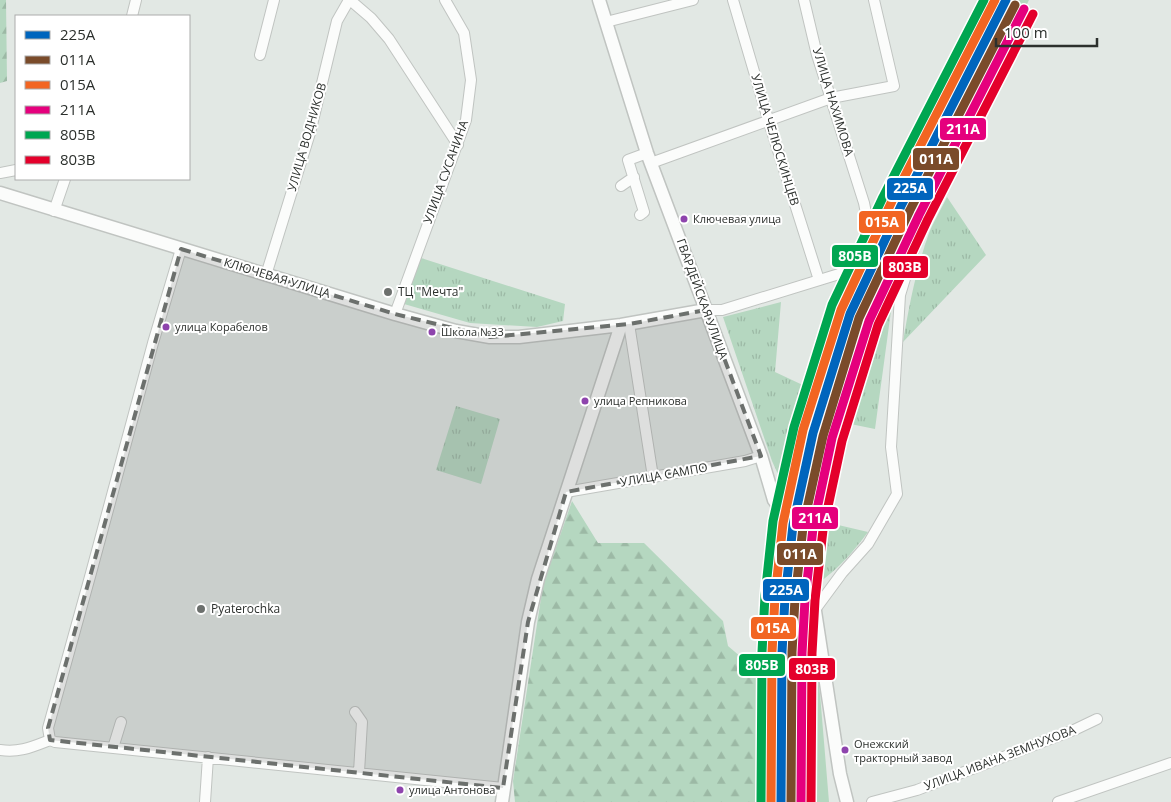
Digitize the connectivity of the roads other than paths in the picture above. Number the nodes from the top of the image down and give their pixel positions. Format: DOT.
graph roads {
  1 [pos="136,0"];
  2 [pos="274,0"];
  3 [pos="350,0"];
  4 [pos="445,0"];
  5 [pos="599,0"];
  6 [pos="693,0"];
  7 [pos="733,0"];
  8 [pos="804,0"];
  9 [pos="874,0"];
  10 [pos="132,15"];
  11 [pos="606,22"];
  12 [pos="260,55"];
  13 [pos="831,98"];
  14 [pos="768,119"];
  15 [pos="458,145"];
  16 [pos="649,158"];
  17 [pos="15,170"];
  18 [pos="949,172"];
  19 [pos="0,173"];
  20 [pos="634,177"];
  21 [pos="65,180"];
  22 [pos="621,186"];
  23 [pos="0,193"];
  24 [pos="54,210"];
  25 [pos="640,215"];
  26 [pos="182,249"];
  27 [pos="266,275"];
  28 [pos="819,280"];
  29 [pos="706,310"];
  30 [pos="395,314"];
  31 [pos="625,324"];
  32 [pos="761,456"];
  33 [pos="653,477"];
  34 [pos="566,492"];
  35 [pos="814,611"];
  36 [pos="355,712"];
  37 [pos="1097,719"];
  38 [pos="121,722"];
  39 [pos="50,740"];
  40 [pos="113,748"];
  41 [pos="0,750"];
  42 [pos="208,757"];
  43 [pos="1171,763"];
  44 [pos="359,772"];
  45 [pos="503,788"];
  46 [pos="205,802"];
  47 [pos="502,802"];
  48 [pos="847,802"];
  49 [pos="872,802"];
  50 [pos="1058,802"];
  1 -- 10 [label="street"];
  2 -- 12 [label="street"];
  3 -- 15 [label="street"];
  3 -- 27 [label="street, УЛИЦА ВОДНИКОВ"];
  4 -- 15 [label="street, УЛИЦА СУСАНИНА"];
  5 -- 11 [label="main road, ГВАРДЕЙСКАЯ УЛИЦА"];
  6 -- 11 [label="street"];
  7 -- 14 [label="street, УЛИЦА ЧЕЛЮСКИНЦЕВ"];
  8 -- 13 [label="street, УЛИЦА НАХИМОВА"];
  9 -- 13 [label="street"];
  11 -- 16 [label="main road, ГВАРДЕЙСКАЯ УЛИЦА"];
  13 -- 14 [label="street"];
  13 -- 28 [label="street, УЛИЦА НАХИМОВА"];
  14 -- 16 [label="street"];
  14 -- 28 [label="street, УЛИЦА ЧЕЛЮСКИНЦЕВ"];
  15 -- 30 [label="street, УЛИЦА СУСАНИНА"];
  16 -- 20 [label="street"];
  16 -- 29 [label="main road, ГВАРДЕЙСКАЯ УЛИЦА"];
  17 -- 19 [label="street"];
  18 -- 35 [label="street"];
  20 -- 22 [label="street"];
  20 -- 25 [label="street"];
  21 -- 24 [label="street"];
  23 -- 24 [label="main road, КЛЮЧЕВАЯ УЛИЦА"];
  24 -- 26 [label="main road, КЛЮЧЕВАЯ УЛИЦА"];
  26 -- 27 [label="main road, КЛЮЧЕВАЯ УЛИЦА"];
  26 -- 39 [label="street"];
  27 -- 30 [label="main road, КЛЮЧЕВАЯ УЛИЦА"];
  28 -- 29 [label="street, УЛИЦА НАХИМОВА"];
  29 -- 31 [label="main road, КЛЮЧЕВАЯ УЛИЦА"];
  29 -- 32 [label="main road, ГВАРДЕЙСКАЯ УЛИЦА"];
  30 -- 31 [label="main road, КЛЮЧЕВАЯ УЛИЦА"];
  31 -- 33 [label="street"];
  31 -- 34 [label="main road"];
  32 -- 33 [label="street, УЛИЦА САМПО"];
  32 -- 35 [label="main road, ГВАРДЕЙСКАЯ УЛИЦА"];
  33 -- 34 [label="street, УЛИЦА САМПО"];
  34 -- 45 [label="main road"];
  35 -- 48 [label="main road, ГВАРДЕЙСКАЯ УЛИЦА"];
  36 -- 44 [label="street"];
  37 -- 49 [label="street, УЛИЦА ИВАНА ЗЕМНУХОВА"];
  38 -- 40 [label="street"];
  39 -- 40 [label="street"];
  39 -- 41 [label="street"];
  40 -- 42 [label="street"];
  42 -- 44 [label="street"];
  42 -- 46 [label="street"];
  43 -- 50 [label="street"];
  44 -- 45 [label="street"];
  45 -- 47 [label="main road"];
}
